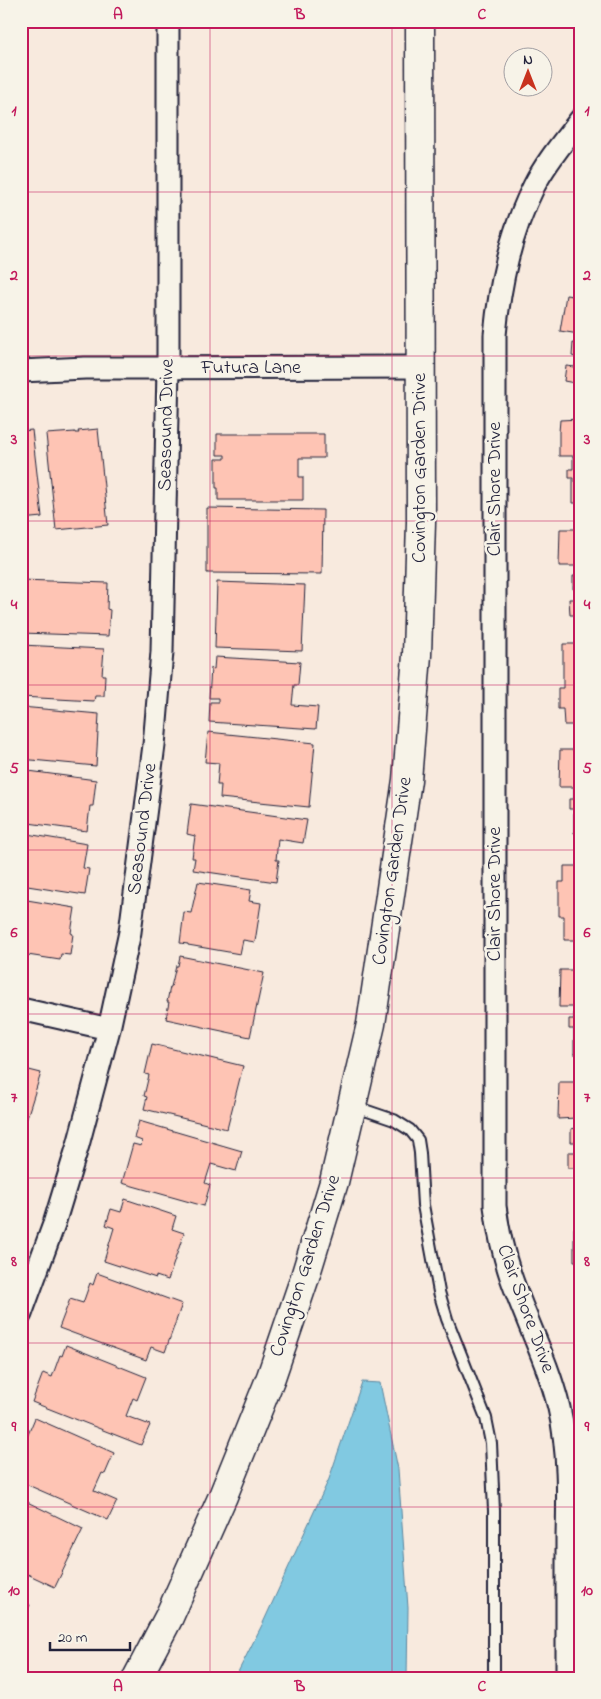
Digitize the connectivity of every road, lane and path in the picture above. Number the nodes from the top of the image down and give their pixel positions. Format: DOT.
graph roads {
  1 [pos="168,21"];
  2 [pos="420,21"];
  3 [pos="580,120"];
  4 [pos="420,367"];
  5 [pos="168,368"];
  6 [pos="21,371"];
  7 [pos="21,1009"];
  8 [pos="109,1029"];
  9 [pos="352,1106"];
  10 [pos="21,1314"];
  11 [pos="136,1678"];
  12 [pos="494,1678"];
  13 [pos="567,1678"];
  1 -- 5 [label="street, Seasound Drive"];
  2 -- 4 [label="street, Covington Garden Drive"];
  3 -- 13 [label="street, Clair Shore Drive"];
  4 -- 5 [label="street, Futura Lane"];
  4 -- 9 [label="street, Covington Garden Drive"];
  5 -- 6 [label="street, Futura Lane"];
  5 -- 8 [label="street, Seasound Drive"];
  7 -- 8 [label="street"];
  8 -- 10 [label="street, Seasound Drive"];
  9 -- 11 [label="street, Covington Garden Drive"];
  9 -- 12 [label="lane"];
}
